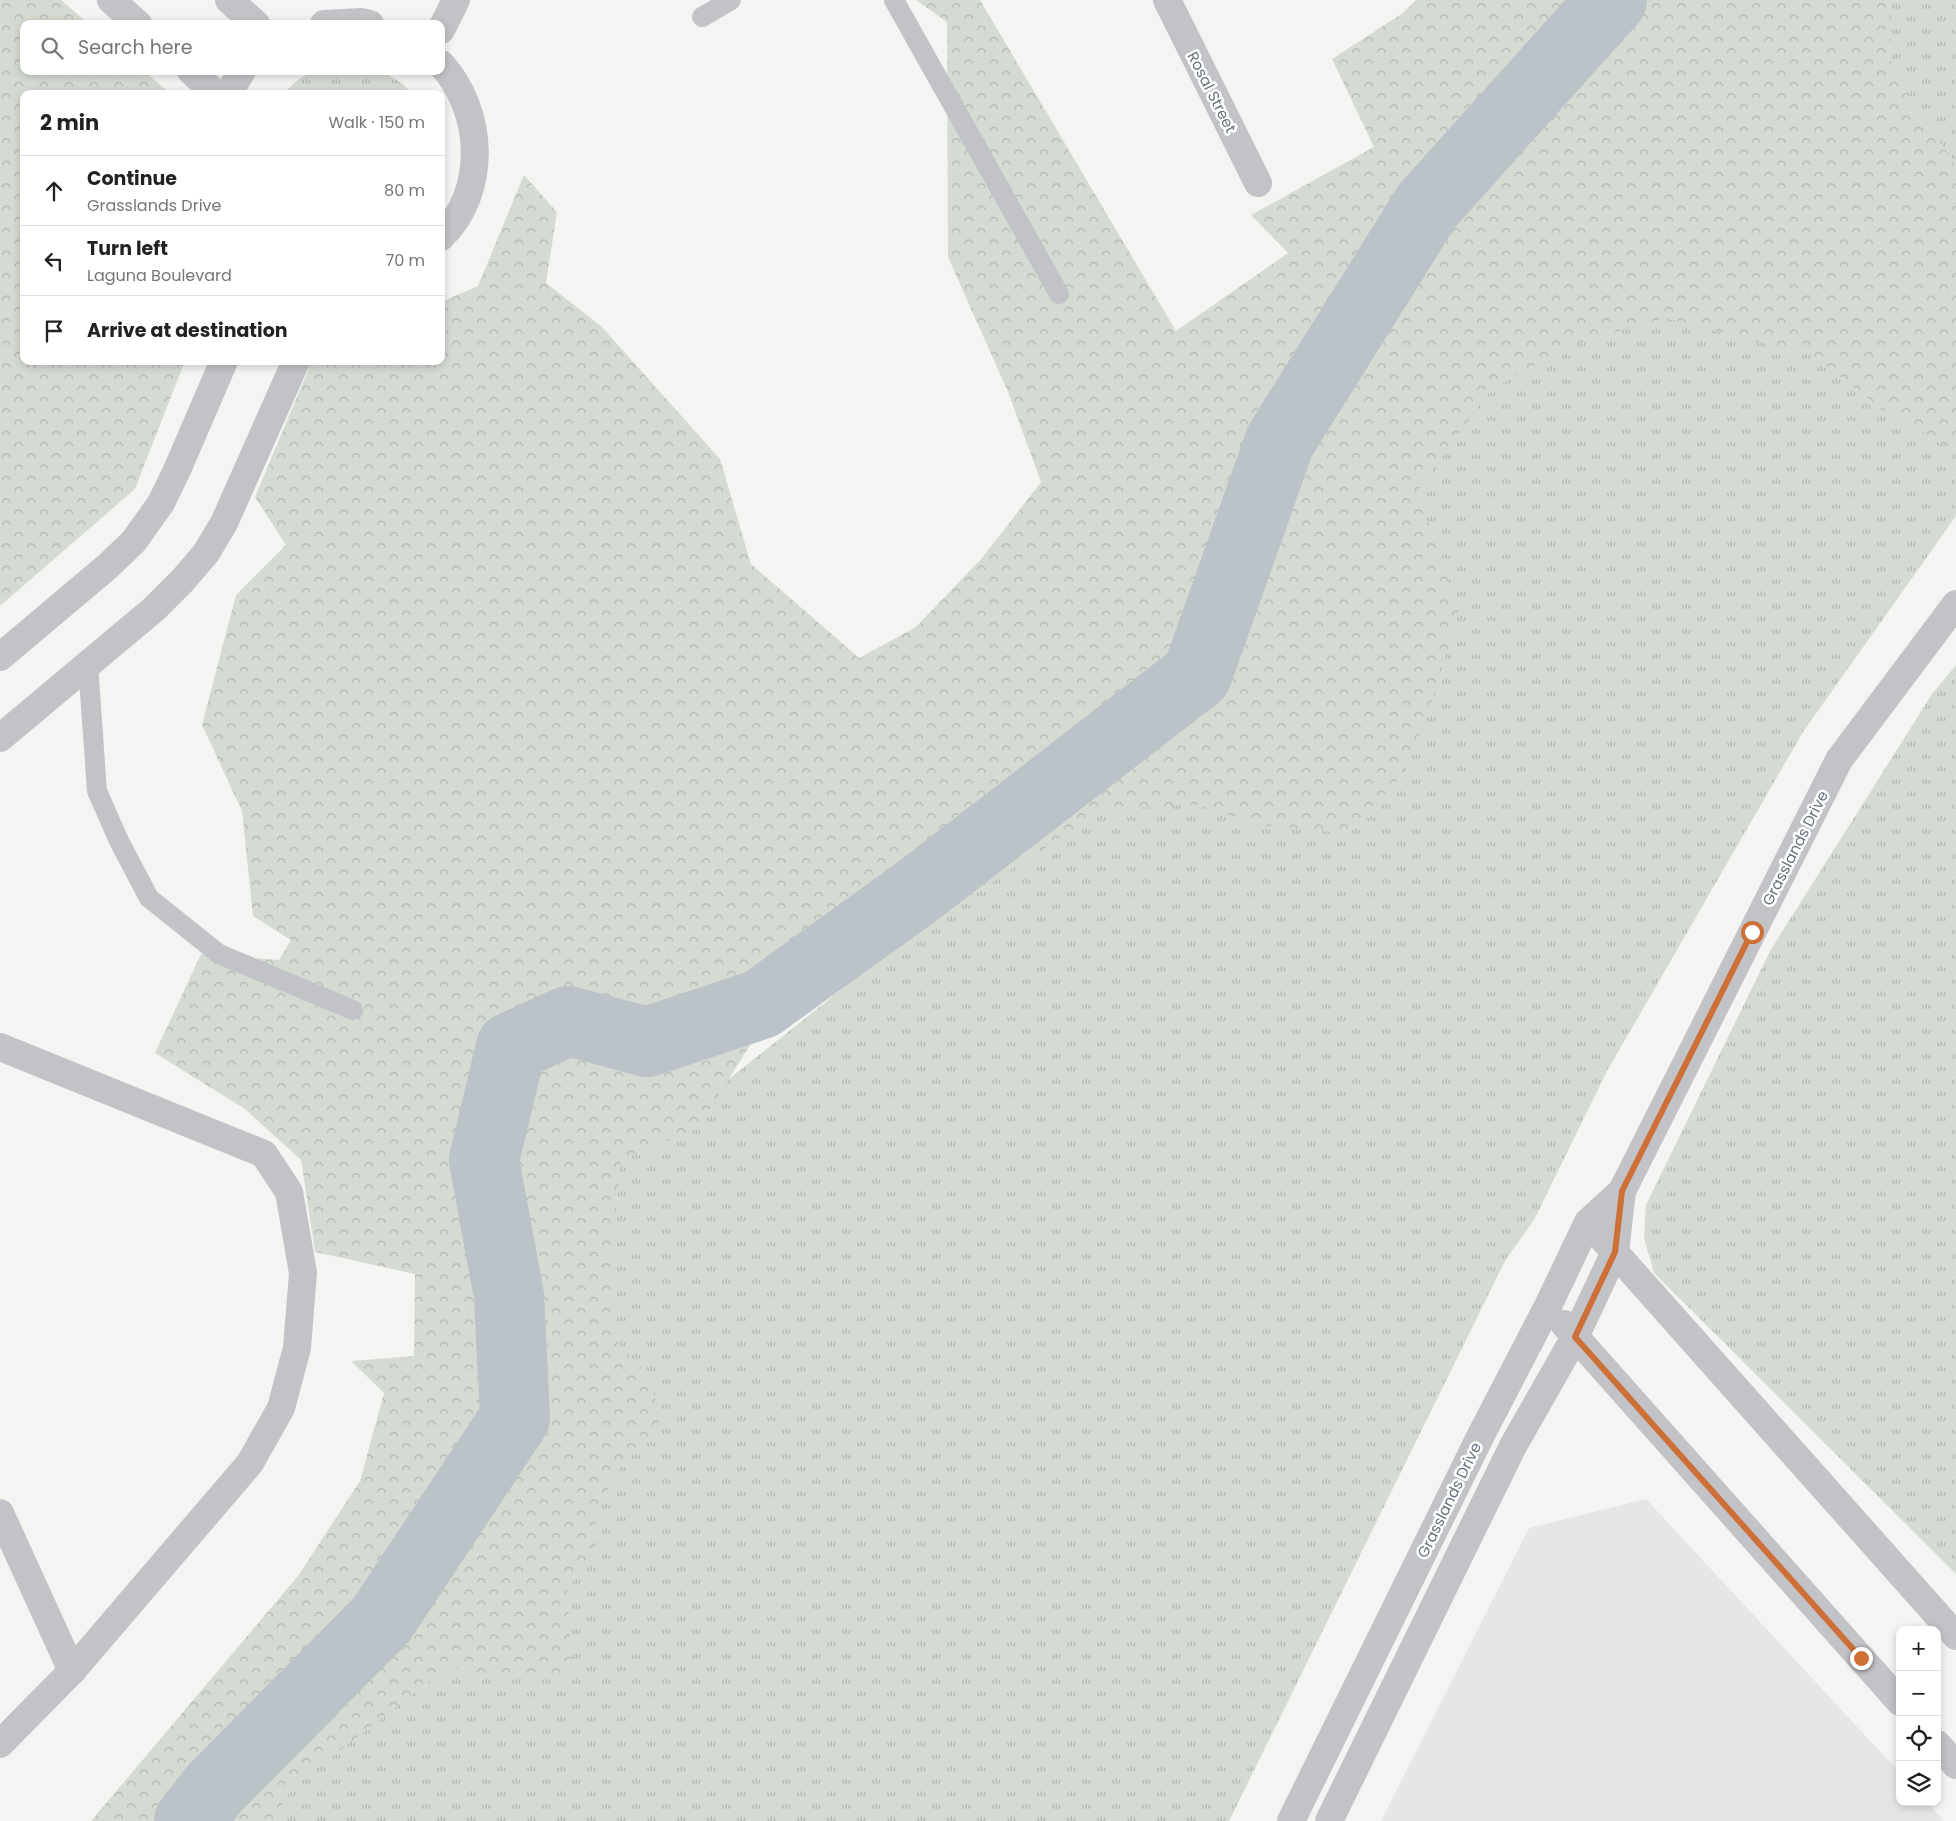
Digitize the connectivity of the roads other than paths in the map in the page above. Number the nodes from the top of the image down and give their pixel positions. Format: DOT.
graph roads {
  1 [pos="111,0"];
  2 [pos="229,0"];
  3 [pos="456,0"];
  4 [pos="730,0"];
  5 [pos="894,0"];
  6 [pos="1167,0"];
  7 [pos="368,15"];
  8 [pos="702,17"];
  9 [pos="134,20"];
  10 [pos="252,20"];
  11 [pos="344,20"];
  12 [pos="445,22"];
  13 [pos="445,68"];
  14 [pos="195,75"];
  15 [pos="240,75"];
  16 [pos="212,90"];
  17 [pos="230,90"];
  18 [pos="1258,183"];
  19 [pos="445,233"];
  20 [pos="1059,294"];
  21 [pos="222,365"];
  22 [pos="294,365"];
  23 [pos="1956,604"];
  24 [pos="0,656"];
  25 [pos="88,664"];
  26 [pos="0,738"];
  27 [pos="353,1010"];
  28 [pos="0,1047"];
  29 [pos="1622,1191"];
  30 [pos="1588,1222"];
  31 [pos="1615,1252"];
  32 [pos="1548,1306"];
  33 [pos="1575,1337"];
  34 [pos="0,1513"];
  35 [pos="1956,1636"];
  36 [pos="72,1671"];
  37 [pos="1896,1698"];
  38 [pos="0,1744"];
  39 [pos="1941,1748"];
  40 [pos="1956,1765"];
  41 [pos="1291,1821"];
  42 [pos="1329,1821"];
  1 -- 9 [label="street"];
  2 -- 10 [label="street"];
  3 -- 12 [label="street"];
  4 -- 8 [label="lane"];
  5 -- 20 [label="lane"];
  6 -- 18 [label="street, Rosal Street"];
  7 -- 11 [label="street"];
  13 -- 19 [label="street"];
  14 -- 16 [label="street"];
  15 -- 17 [label="street"];
  21 -- 24 [label="street"];
  22 -- 25 [label="street"];
  23 -- 29 [label="street, Grasslands Drive"];
  25 -- 26 [label="street"];
  25 -- 27 [label="lane"];
  28 -- 36 [label="street"];
  29 -- 30 [label="street, Grasslands Drive"];
  29 -- 31 [label="street, Grasslands Drive"];
  30 -- 31 [label="street"];
  30 -- 32 [label="street, Grasslands Drive"];
  31 -- 33 [label="street, Grasslands Drive"];
  31 -- 35 [label="street"];
  32 -- 33 [label="street"];
  32 -- 41 [label="street, Grasslands Drive"];
  33 -- 37 [label="street"];
  33 -- 42 [label="street, Grasslands Drive"];
  34 -- 36 [label="street"];
  36 -- 38 [label="street"];
  39 -- 40 [label="street"];
}
